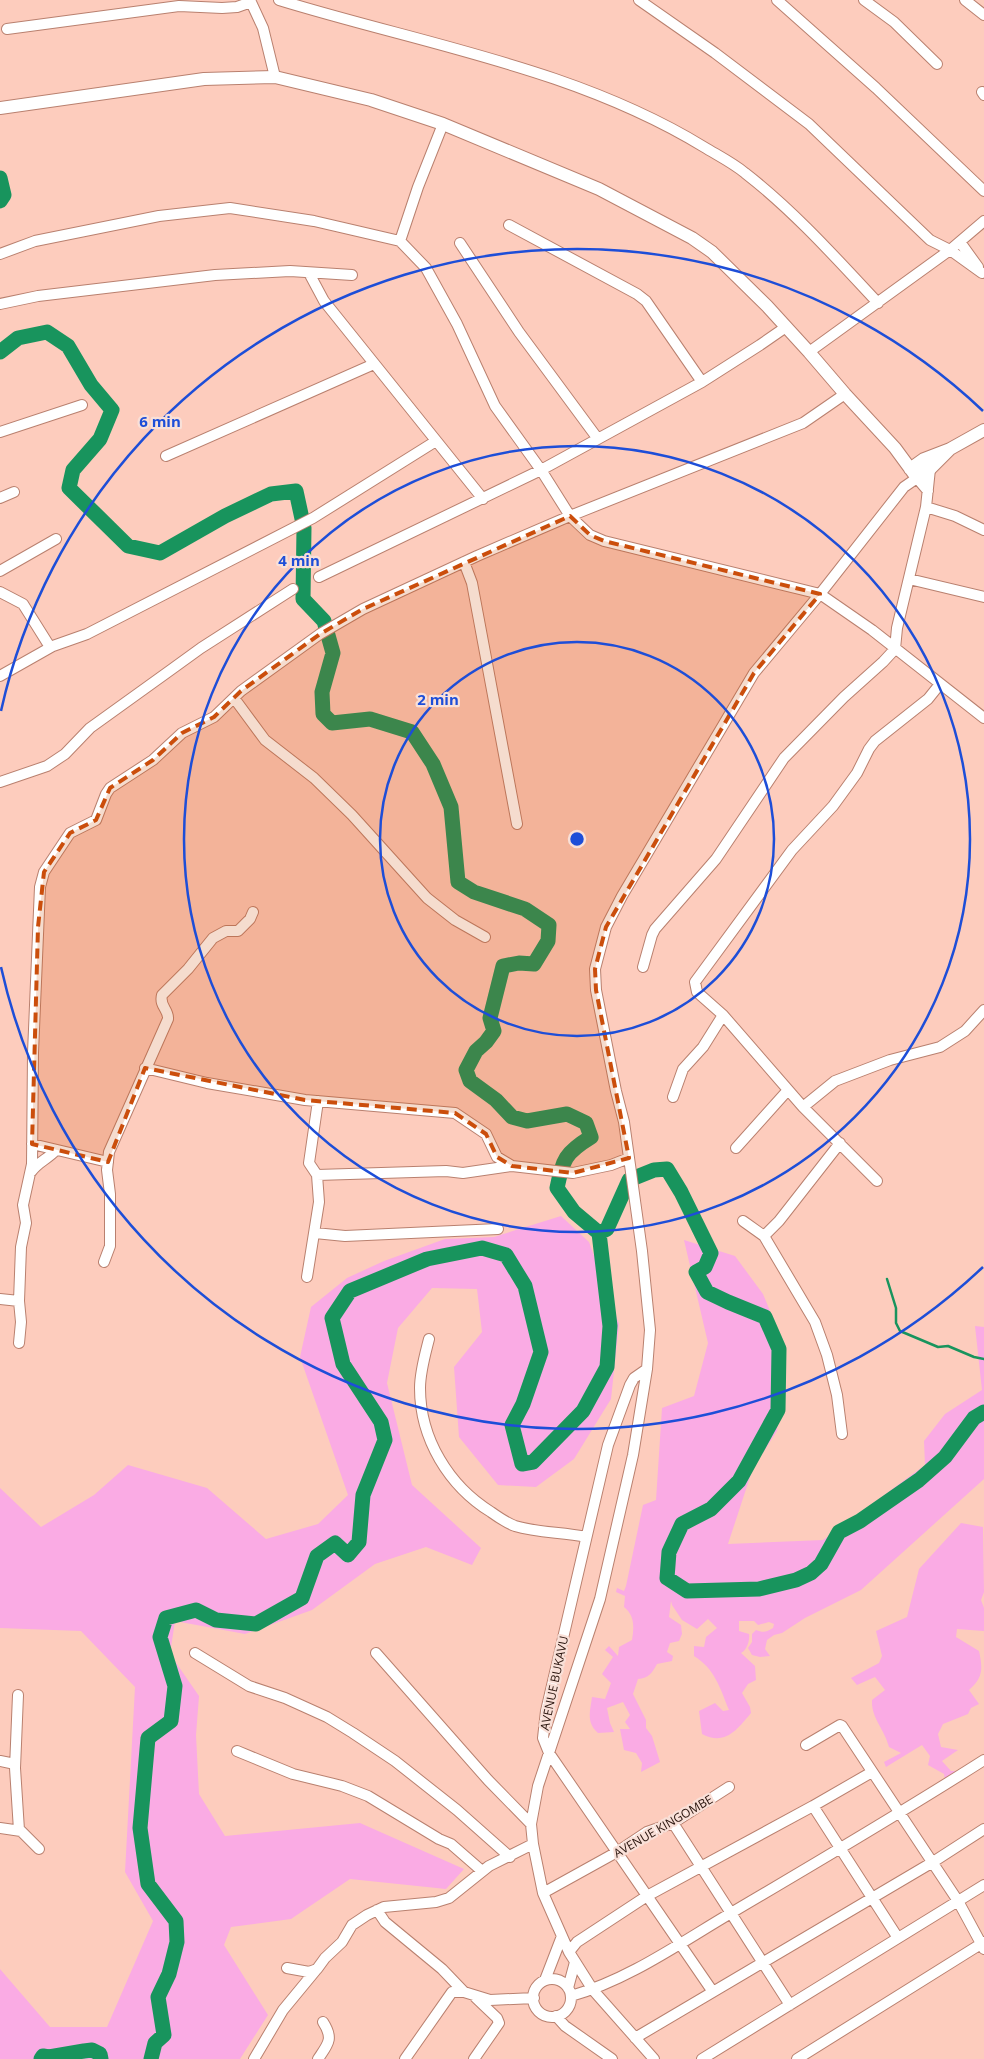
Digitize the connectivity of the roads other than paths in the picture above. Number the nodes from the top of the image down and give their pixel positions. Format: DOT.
graph roads {
  1 [pos="279,0"];
  2 [pos="639,0"];
  3 [pos="778,0"];
  4 [pos="864,0"];
  5 [pos="965,0"];
  6 [pos="251,1"];
  7 [pos="984,15"];
  8 [pos="7,29"];
  9 [pos="937,64"];
  10 [pos="275,77"];
  11 [pos="0,108"];
  12 [pos="443,124"];
  13 [pos="984,191"];
  14 [pos="984,221"];
  15 [pos="509,225"];
  16 [pos="400,241"];
  17 [pos="960,242"];
  18 [pos="460,243"];
  19 [pos="950,250"];
  20 [pos="0,254"];
  21 [pos="308,272"];
  22 [pos="352,274"];
  23 [pos="983,275"];
  24 [pos="878,303"];
  25 [pos="0,304"];
  26 [pos="786,327"];
  27 [pos="809,352"];
  28 [pos="374,364"];
  29 [pos="702,382"];
  30 [pos="845,394"];
  31 [pos="82,405"];
  32 [pos="984,430"];
  33 [pos="0,432"];
  34 [pos="598,439"];
  35 [pos="436,441"];
  36 [pos="895,448"];
  37 [pos="166,456"];
  38 [pos="927,464"];
  39 [pos="541,470"];
  40 [pos="914,473"];
  41 [pos="928,491"];
  42 [pos="14,492"];
  43 [pos="0,498"];
  44 [pos="483,499"];
  45 [pos="926,507"];
  46 [pos="570,516"];
  47 [pos="984,530"];
  48 [pos="56,539"];
  49 [pos="464,562"];
  50 [pos="0,571"];
  51 [pos="319,577"];
  52 [pos="908,579"];
  53 [pos="293,589"];
  54 [pos="0,592"];
  55 [pos="820,594"];
  56 [pos="984,597"];
  57 [pos="50,647"];
  58 [pos="895,649"];
  59 [pos="0,676"];
  60 [pos="940,684"];
  61 [pos="234,698"];
  62 [pos="984,718"];
  63 [pos="0,782"];
  64 [pos="517,824"];
  65 [pos="252,912"];
  66 [pos="485,937"];
  67 [pos="643,967"];
  68 [pos="984,1010"];
  69 [pos="723,1015"];
  70 [pos="145,1068"];
  71 [pos="788,1090"];
  72 [pos="673,1097"];
  73 [pos="318,1101"];
  74 [pos="803,1107"];
  75 [pos="840,1143"];
  76 [pos="32,1144"];
  77 [pos="736,1148"];
  78 [pos="56,1150"];
  79 [pos="630,1160"];
  80 [pos="108,1162"];
  81 [pos="512,1166"];
  82 [pos="30,1173"];
  83 [pos="317,1175"];
  84 [pos="877,1181"];
  85 [pos="743,1222"];
  86 [pos="498,1229"];
  87 [pos="315,1233"];
  88 [pos="764,1236"];
  89 [pos="104,1262"];
  90 [pos="307,1277"];
  91 [pos="0,1299"];
  92 [pos="19,1301"];
  93 [pos="429,1339"];
  94 [pos="19,1343"];
  95 [pos="647,1369"];
  96 [pos="842,1434"];
  97 [pos="586,1537"];
  98 [pos="376,1652"];
  99 [pos="195,1653"];
  100 [pos="18,1695"];
  101 [pos="806,1744"];
  102 [pos="238,1752"];
  103 [pos="549,1753"];
  104 [pos="984,1760"];
  105 [pos="0,1761"];
  106 [pos="15,1764"];
  107 [pos="872,1772"];
  108 [pos="729,1787"];
  109 [pos="813,1806"];
  110 [pos="900,1814"];
  111 [pos="673,1823"];
  112 [pos="531,1824"];
  113 [pos="0,1828"];
  114 [pos="984,1829"];
  115 [pos="18,1830"];
  116 [pos="533,1844"];
  117 [pos="840,1848"];
  118 [pos="39,1849"];
  119 [pos="617,1852"];
  120 [pos="510,1857"];
  121 [pos="933,1862"];
  122 [pos="701,1867"];
  123 [pos="482,1871"];
  124 [pos="984,1885"];
  125 [pos="543,1893"];
  126 [pos="647,1896"];
  127 [pos="872,1898"];
  128 [pos="958,1901"];
  129 [pos="377,1910"];
  130 [pos="731,1913"];
  131 [pos="562,1936"];
  132 [pos="898,1938"];
  133 [pos="679,1943"];
  134 [pos="983,1945"];
  135 [pos="569,1952"];
  136 [pos="575,1962"];
  137 [pos="763,1963"];
  138 [pos="287,1968"];
  139 [pos="317,1969"];
  140 [pos="545,1980"];
  141 [pos="592,1990"];
  142 [pos="570,1992"];
  143 [pos="713,1992"];
  144 [pos="469,1994"];
  145 [pos="534,1998"];
  146 [pos="790,2005"];
  147 [pos="556,2016"];
  148 [pos="323,2022"];
  149 [pos="636,2038"];
  150 [pos="610,2058"];
  151 [pos="254,2059"];
  152 [pos="318,2059"];
  153 [pos="405,2059"];
  154 [pos="474,2059"];
  155 [pos="654,2059"];
  156 [pos="702,2059"];
  157 [pos="797,2059"];
  1 -- 24 [label="street"];
  2 -- 19 [label="street"];
  3 -- 13 [label="street"];
  4 -- 9 [label="street"];
  5 -- 7 [label="street"];
  6 -- 8 [label="street"];
  6 -- 10 [label="street"];
  10 -- 11 [label="main road"];
  10 -- 12 [label="main road"];
  12 -- 16 [label="street"];
  12 -- 26 [label="main road"];
  14 -- 17 [label="street"];
  15 -- 29 [label="street"];
  16 -- 20 [label="street"];
  16 -- 39 [label="street"];
  17 -- 19 [label="street"];
  17 -- 23 [label="street"];
  18 -- 34 [label="street"];
  19 -- 23 [label="street"];
  19 -- 24 [label="street"];
  21 -- 22 [label="street"];
  21 -- 25 [label="street"];
  21 -- 28 [label="street"];
  24 -- 27 [label="street"];
  26 -- 27 [label="main road"];
  26 -- 29 [label="street"];
  27 -- 30 [label="main road"];
  28 -- 35 [label="street"];
  28 -- 37 [label="street"];
  29 -- 34 [label="street"];
  30 -- 36 [label="main road"];
  30 -- 46 [label="street"];
  31 -- 33 [label="street"];
  32 -- 38 [label="main road"];
  34 -- 39 [label="street"];
  35 -- 44 [label="street"];
  35 -- 57 [label="street"];
  36 -- 38 [label="main road"];
  36 -- 40 [label="main road"];
  38 -- 40 [label="main road"];
  38 -- 41 [label="street"];
  39 -- 44 [label="street"];
  39 -- 46 [label="street"];
  40 -- 41 [label="street"];
  40 -- 55 [label="street"];
  41 -- 45 [label="street"];
  42 -- 43 [label="street"];
  44 -- 51 [label="street"];
  45 -- 47 [label="street"];
  45 -- 52 [label="street"];
  46 -- 49 [label="street"];
  46 -- 55 [label="street"];
  48 -- 50 [label="street"];
  49 -- 61 [label="street"];
  49 -- 64 [label="street"];
  52 -- 56 [label="street"];
  52 -- 58 [label="street"];
  53 -- 63 [label="street"];
  54 -- 57 [label="street"];
  55 -- 58 [label="street"];
  55 -- 79 [label="street"];
  57 -- 59 [label="street"];
  58 -- 60 [label="street"];
  58 -- 67 [label="street"];
  60 -- 62 [label="street"];
  60 -- 69 [label="street"];
  61 -- 66 [label="street"];
  61 -- 76 [label="street"];
  65 -- 70 [label="street"];
  68 -- 74 [label="street"];
  69 -- 71 [label="street"];
  69 -- 72 [label="street"];
  70 -- 73 [label="street"];
  70 -- 80 [label="street"];
  71 -- 74 [label="street"];
  71 -- 77 [label="street"];
  73 -- 81 [label="street"];
  73 -- 83 [label="street"];
  74 -- 75 [label="street"];
  75 -- 84 [label="street"];
  75 -- 88 [label="street"];
  76 -- 78 [label="street"];
  76 -- 82 [label="street"];
  78 -- 80 [label="street"];
  78 -- 82 [label="street"];
  79 -- 81 [label="street"];
  79 -- 95 [label="street"];
  80 -- 89 [label="street"];
  81 -- 83 [label="street"];
  82 -- 92 [label="street"];
  83 -- 87 [label="street"];
  85 -- 88 [label="street"];
  86 -- 87 [label="street"];
  87 -- 90 [label="street"];
  88 -- 96 [label="street"];
  91 -- 92 [label="street"];
  92 -- 94 [label="street"];
  93 -- 97 [label="street"];
  95 -- 97 [label="street, AVENUE BUKAVU"];
  95 -- 103 [label="street"];
  97 -- 103 [label="street, AVENUE BUKAVU"];
  98 -- 112 [label="street"];
  99 -- 120 [label="street"];
  100 -- 106 [label="street"];
  101 -- 107 [label="street"];
  102 -- 123 [label="street"];
  103 -- 112 [label="street"];
  103 -- 119 [label="street, AVENUE BUKAVU"];
  104 -- 110 [label="street"];
  105 -- 106 [label="street"];
  106 -- 115 [label="street"];
  107 -- 109 [label="street"];
  107 -- 110 [label="street"];
  108 -- 111 [label="street, AVENUE KINGOMBE"];
  109 -- 117 [label="street"];
  109 -- 122 [label="street"];
  110 -- 117 [label="street"];
  110 -- 121 [label="street"];
  111 -- 119 [label="street, AVENUE KINGOMBE"];
  111 -- 122 [label="street"];
  112 -- 116 [label="street"];
  113 -- 115 [label="street"];
  114 -- 121 [label="street"];
  115 -- 118 [label="street"];
  116 -- 120 [label="street"];
  116 -- 125 [label="street"];
  117 -- 127 [label="street"];
  117 -- 130 [label="street"];
  119 -- 125 [label="street, AVENUE KINGOMBE"];
  119 -- 126 [label="street, AVENUE BUKAVU"];
  120 -- 123 [label="street"];
  121 -- 127 [label="street"];
  121 -- 128 [label="street"];
  122 -- 126 [label="street"];
  122 -- 130 [label="street"];
  123 -- 129 [label="street"];
  124 -- 128 [label="street"];
  125 -- 131 [label="street"];
  126 -- 133 [label="street, AVENUE BUKAVU"];
  126 -- 135 [label="street"];
  127 -- 132 [label="street"];
  127 -- 137 [label="street"];
  128 -- 132 [label="street"];
  128 -- 134 [label="street"];
  129 -- 139 [label="street"];
  129 -- 144 [label="street"];
  130 -- 133 [label="street"];
  130 -- 137 [label="street"];
  131 -- 135 [label="street"];
  131 -- 140 [label="street"];
  132 -- 146 [label="street"];
  133 -- 141 [label="street"];
  133 -- 143 [label="street, AVENUE BUKAVU"];
  134 -- 157 [label="street"];
  135 -- 136 [label="street"];
  136 -- 141 [label="street"];
  136 -- 142 [label="street"];
  137 -- 143 [label="street"];
  137 -- 146 [label="street"];
  138 -- 139 [label="street"];
  139 -- 151 [label="street"];
  140 -- 142 [label="street"];
  140 -- 145 [label="street"];
  141 -- 142 [label="street"];
  141 -- 149 [label="street"];
  142 -- 147 [label="street"];
  143 -- 149 [label="street"];
  144 -- 145 [label="street"];
  144 -- 153 [label="street"];
  144 -- 154 [label="street"];
  145 -- 147 [label="street"];
  146 -- 156 [label="street"];
  147 -- 150 [label="street"];
  148 -- 152 [label="street"];
  149 -- 155 [label="street"];
}
